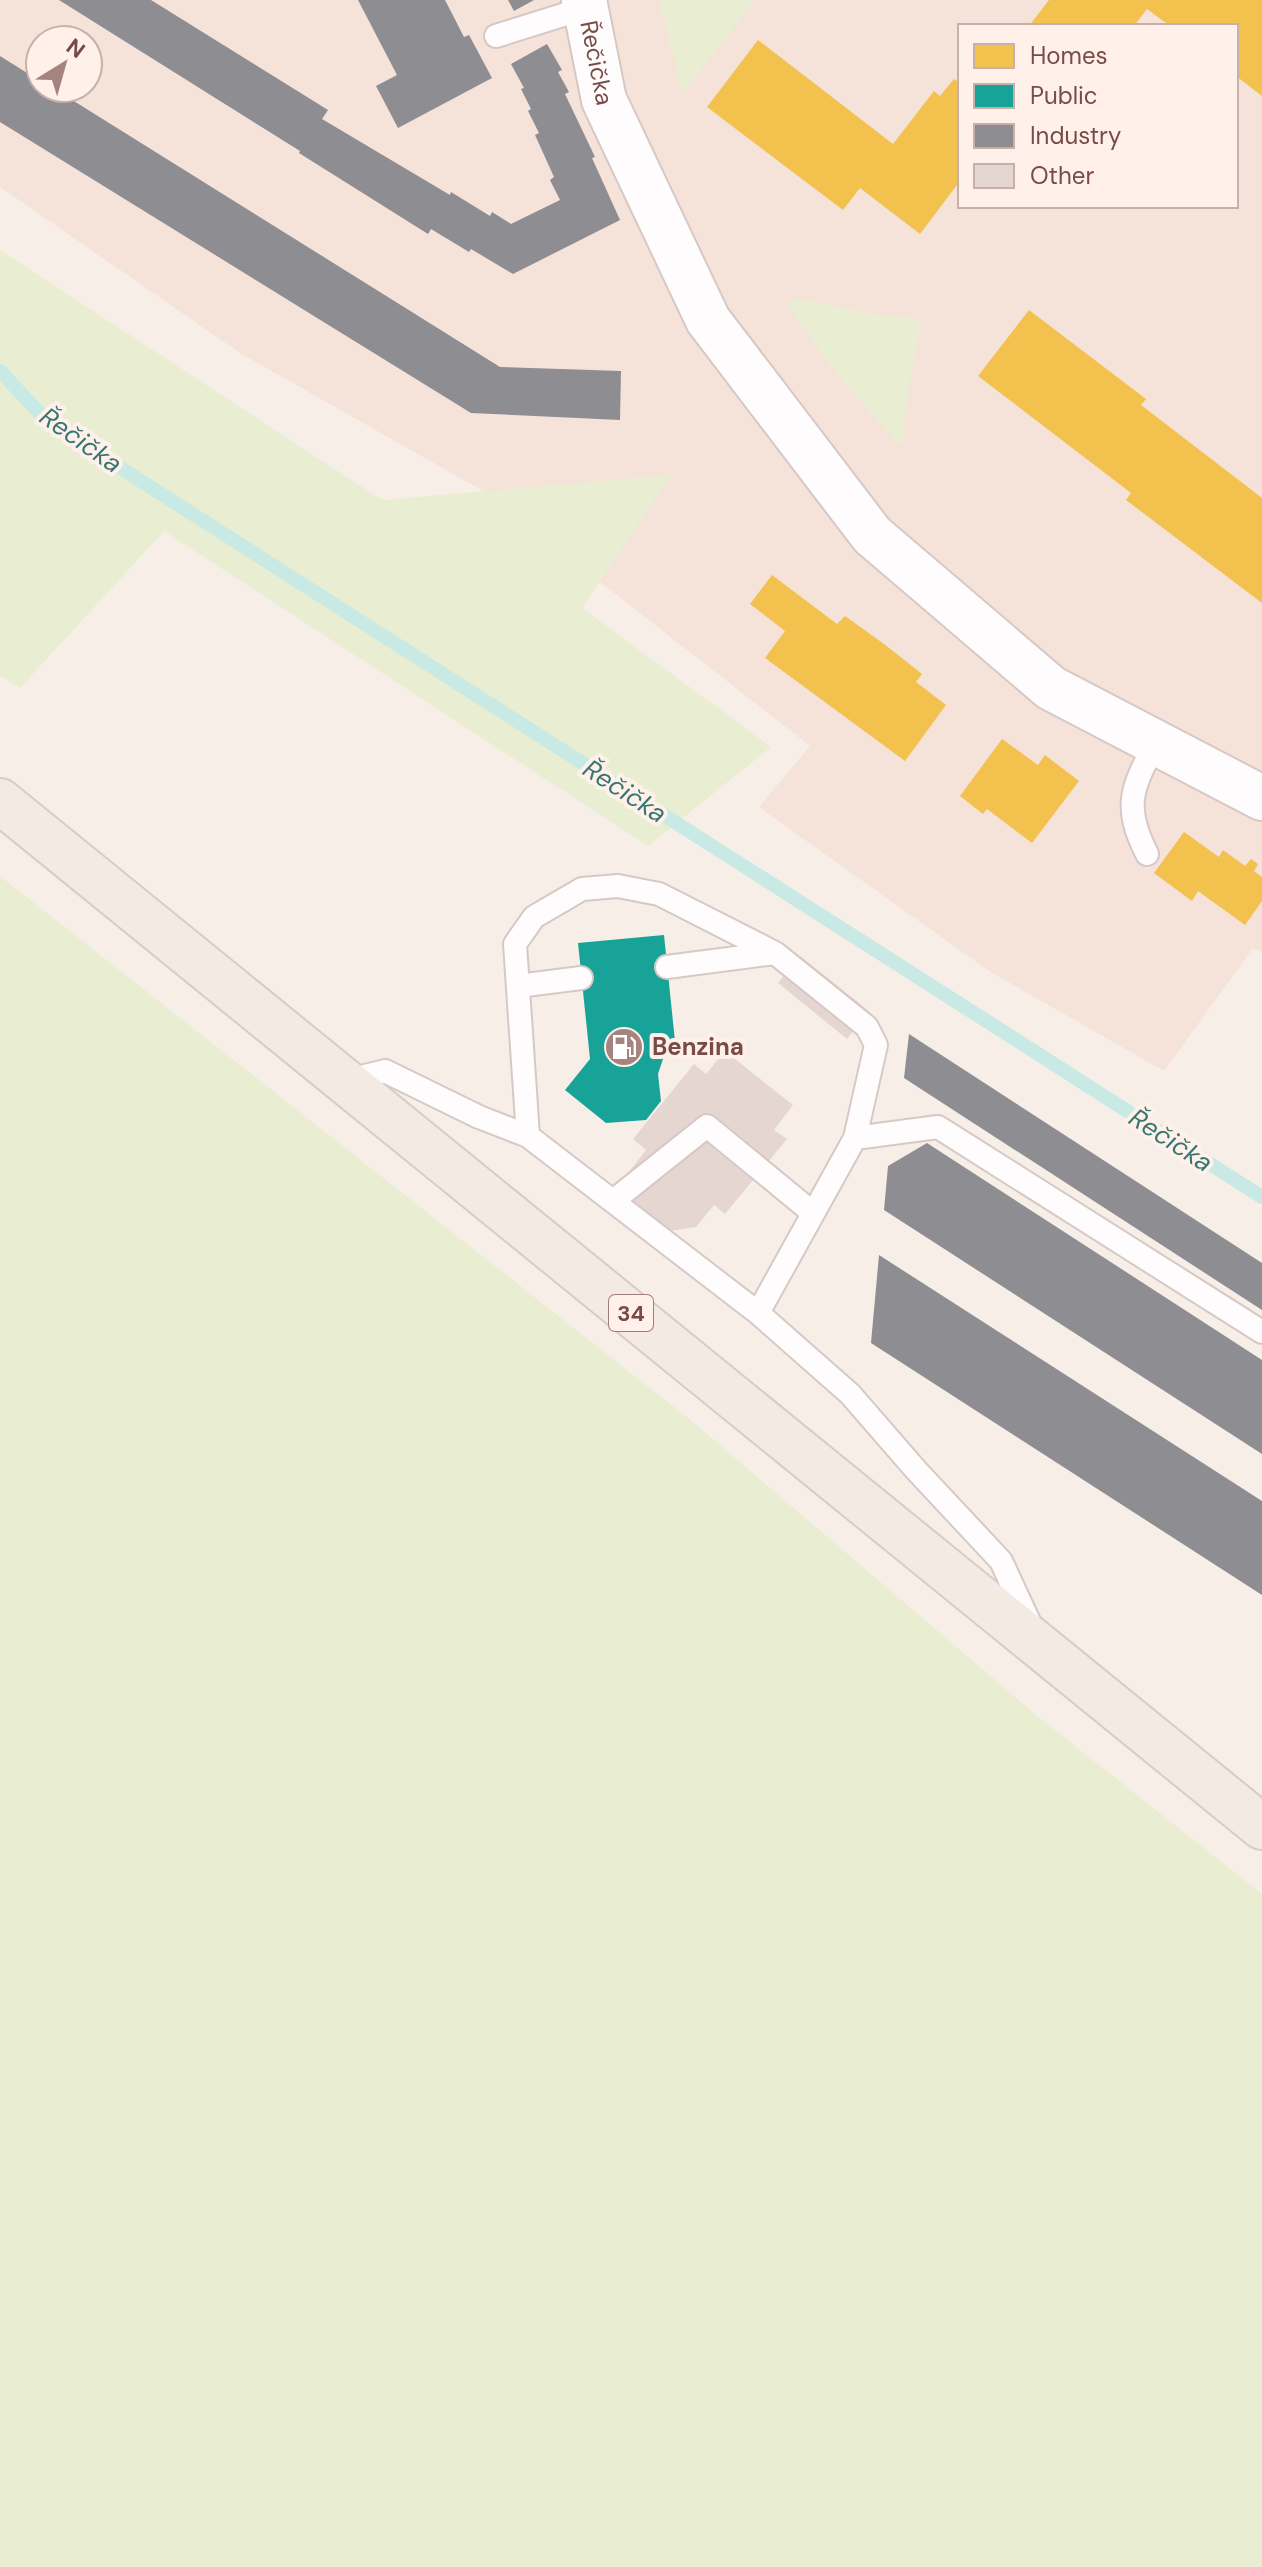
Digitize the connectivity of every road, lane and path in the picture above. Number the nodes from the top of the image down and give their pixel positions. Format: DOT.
graph roads {
  1 [pos="585,4"];
  2 [pos="496,36"];
  3 [pos="1156,743"];
  4 [pos="1262,798"];
  5 [pos="0,801"];
  6 [pos="1147,854"];
  7 [pos="775,953"];
  8 [pos="667,967"];
  9 [pos="581,978"];
  10 [pos="518,986"];
  11 [pos="345,1081"];
  12 [pos="528,1136"];
  13 [pos="855,1138"];
  14 [pos="613,1201"];
  15 [pos="813,1213"];
  16 [pos="758,1313"];
  17 [pos="1262,1332"];
  18 [pos="1039,1644"];
  19 [pos="1262,1827"];
  1 -- 2 [label="lane"];
  1 -- 3 [label="street, Řečička"];
  3 -- 4 [label="street, Řečička"];
  3 -- 6 [label="lane"];
  5 -- 11 [label="main road, 34"];
  7 -- 8 [label="lane"];
  7 -- 10 [label="lane"];
  7 -- 13 [label="lane"];
  9 -- 10 [label="lane"];
  10 -- 12 [label="lane"];
  11 -- 12 [label="lane"];
  11 -- 18 [label="main road, 34"];
  12 -- 14 [label="lane"];
  13 -- 15 [label="lane"];
  13 -- 17 [label="lane"];
  14 -- 15 [label="lane"];
  14 -- 16 [label="lane"];
  15 -- 16 [label="lane"];
  16 -- 18 [label="lane"];
  18 -- 19 [label="main road, 34"];
}
